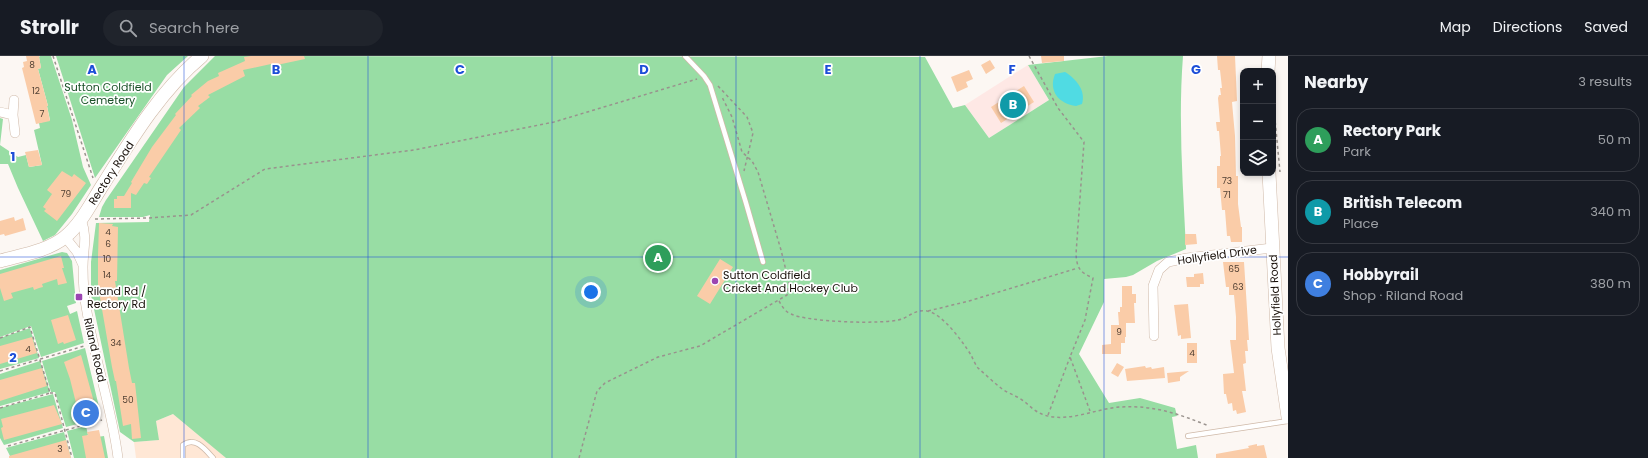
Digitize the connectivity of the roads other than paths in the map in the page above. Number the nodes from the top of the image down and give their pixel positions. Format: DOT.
graph roads {
  1 [pos="202,56"];
  2 [pos="685,56"];
  3 [pos="1269,56"];
  4 [pos="1268,68"];
  5 [pos="14,100"];
  6 [pos="0,112"];
  7 [pos="13,116"];
  8 [pos="14,132"];
  9 [pos="1269,176"];
  10 [pos="82,219"];
  11 [pos="65,237"];
  12 [pos="1272,248"];
  13 [pos="0,261"];
  14 [pos="763,262"];
  15 [pos="83,265"];
  16 [pos="1154,336"];
  17 [pos="1285,380"];
  18 [pos="1288,417"];
  19 [pos="1288,421"];
  20 [pos="1188,436"];
  21 [pos="118,458"];
  22 [pos="183,458"];
  23 [pos="213,458"];
  1 -- 10 [label="street, Rectory Road"];
  2 -- 14 [label="lane"];
  3 -- 4 [label="street"];
  5 -- 7 [label="street"];
  6 -- 7 [label="street"];
  7 -- 8 [label="street"];
  9 -- 12 [label="street, Hollyfield Road"];
  10 -- 11 [label="street, Rectory Road"];
  10 -- 15 [label="street, Riland Road"];
  11 -- 13 [label="street, Rectory Road"];
  11 -- 15 [label="street, Riland Road"];
  12 -- 16 [label="street, Hollyfield Drive"];
  12 -- 17 [label="street, Hollyfield Road"];
  15 -- 21 [label="street, Riland Road"];
  17 -- 18 [label="street, Hollyfield Road"];
  19 -- 20 [label="lane"];
  22 -- 23 [label="lane"];
}
